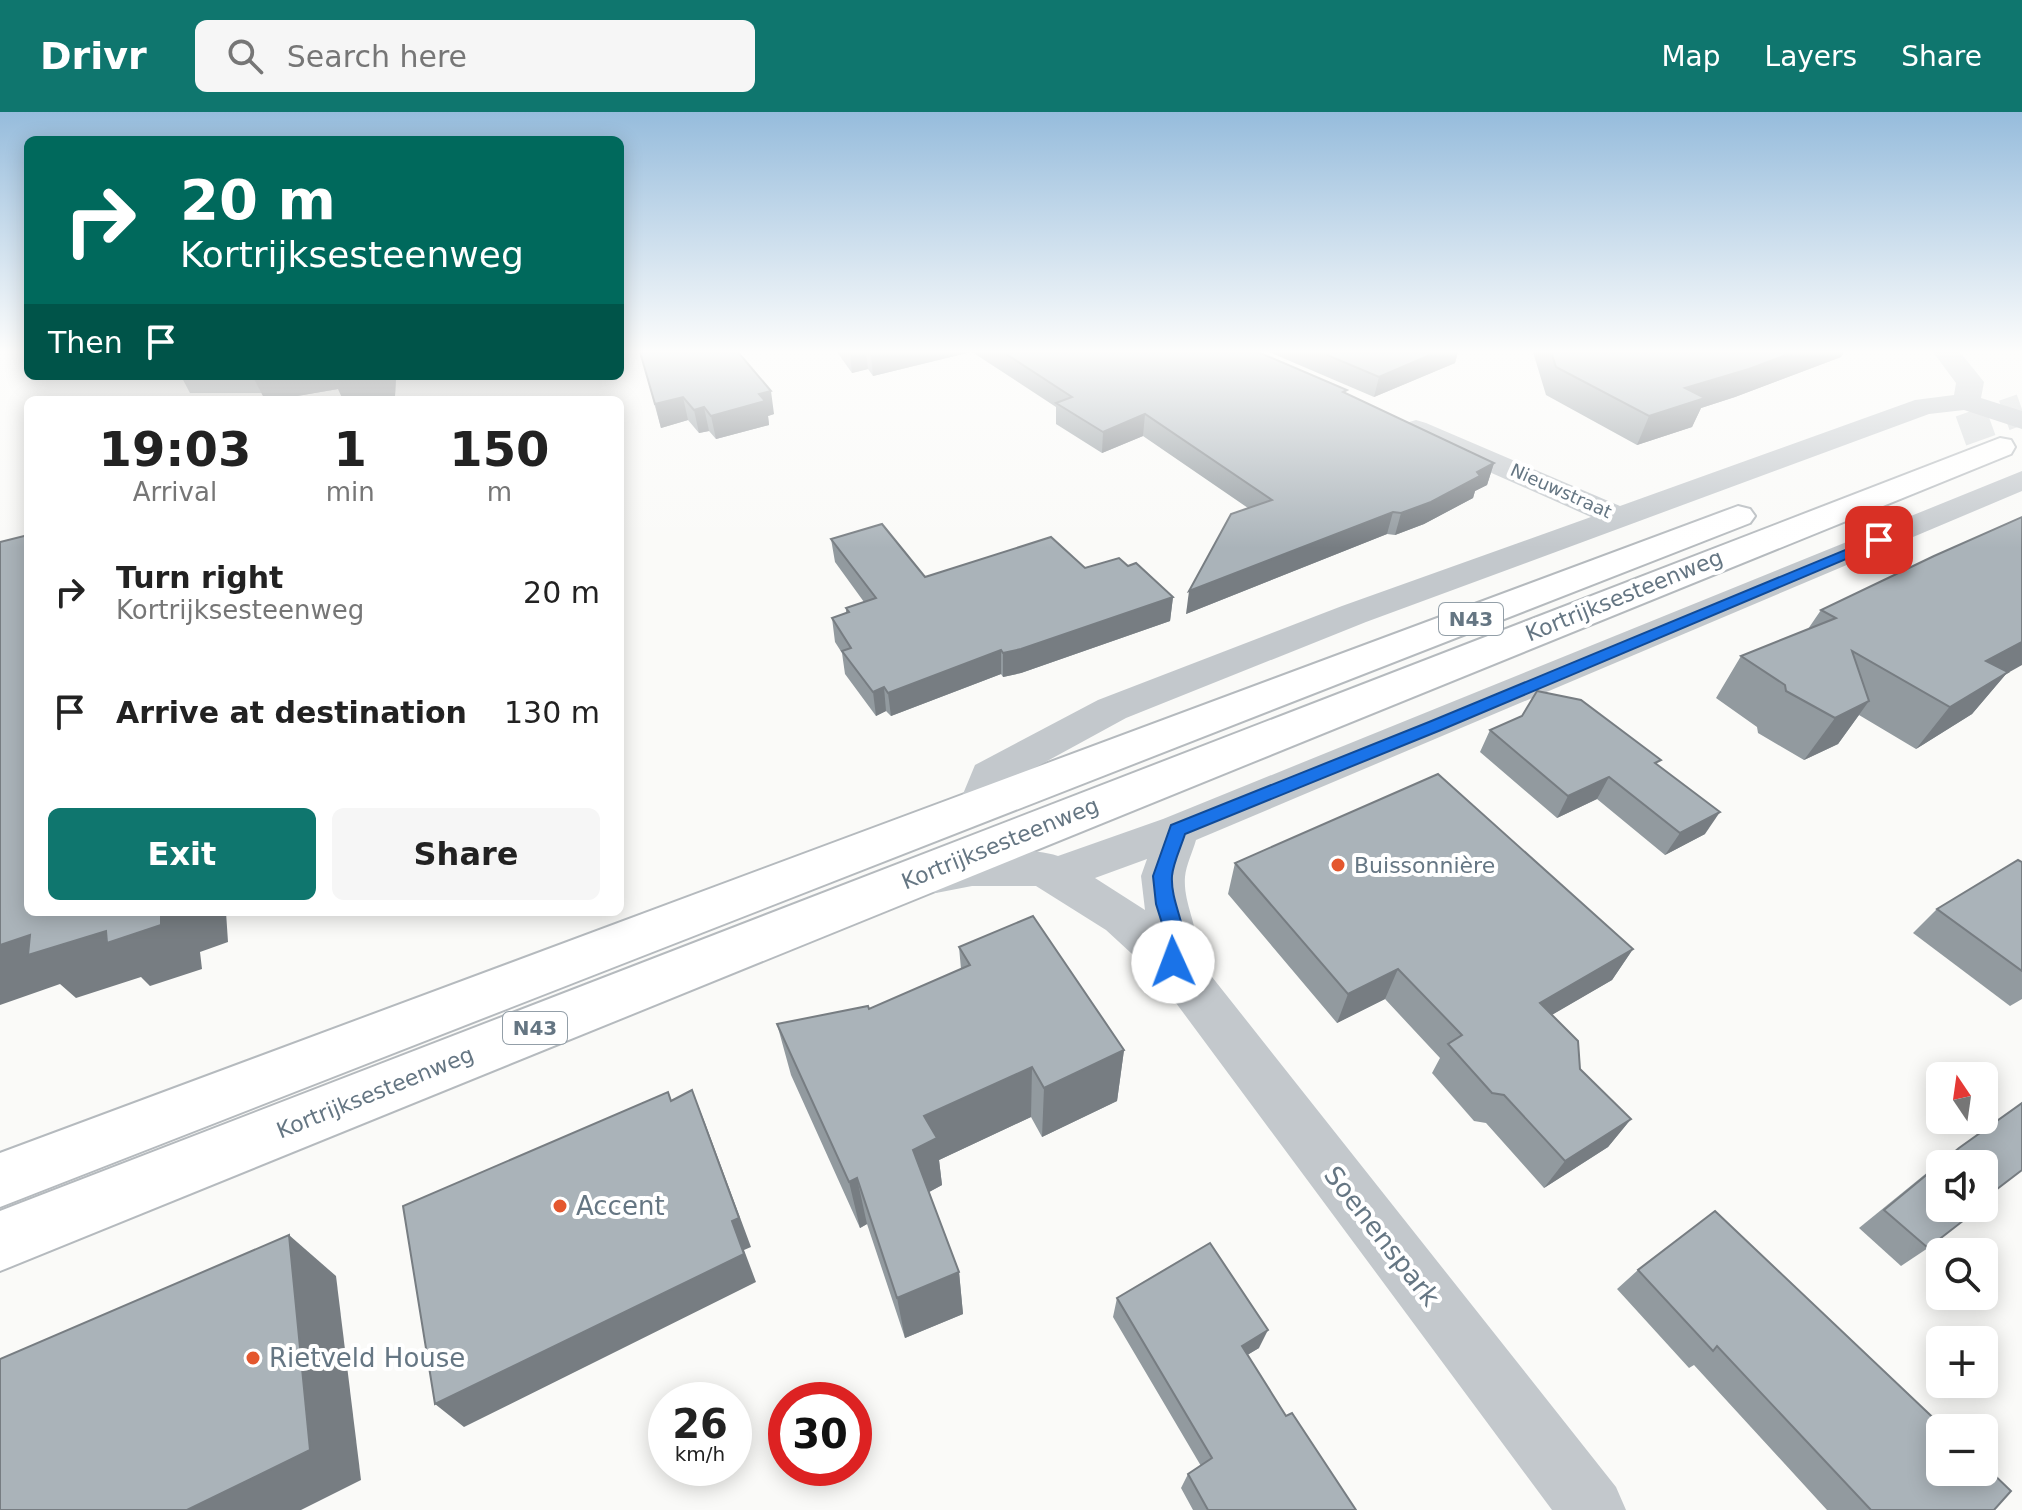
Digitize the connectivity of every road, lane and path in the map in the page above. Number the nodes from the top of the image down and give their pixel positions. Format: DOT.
graph roads {
  1 [pos="1894,417"];
  2 [pos="1964,417"];
  3 [pos="1395,420"];
  4 [pos="2011,434"];
  5 [pos="2022,480"];
  6 [pos="1621,518"];
  7 [pos="984,790"];
  8 [pos="1178,830"];
  9 [pos="1055,875"];
  10 [pos="900,883"];
  11 [pos="1173,962"];
  12 [pos="0,1180"];
  13 [pos="0,1241"];
  14 [pos="1593,1510"];
  1 -- 6 [label="street, Kortrijksesteenweg"];
  2 -- 4 [label="street, Kortrijksesteenweg"];
  2 -- 7 [label="main road, Kortrijksesteenweg / N43"];
  3 -- 6 [label="street, Nieuwstraat"];
  4 -- 10 [label="main road, Kortrijksesteenweg / N43"];
  5 -- 8 [label="street"];
  6 -- 7 [label="street, Kortrijksesteenweg"];
  7 -- 12 [label="main road, Kortrijksesteenweg / N43"];
  8 -- 9 [label="street"];
  8 -- 11 [label="street"];
  9 -- 10 [label="street, Soenenspark"];
  9 -- 11 [label="street, Soenenspark"];
  10 -- 13 [label="main road, Kortrijksesteenweg / N43"];
  11 -- 14 [label="street, Soenenspark"];
}
